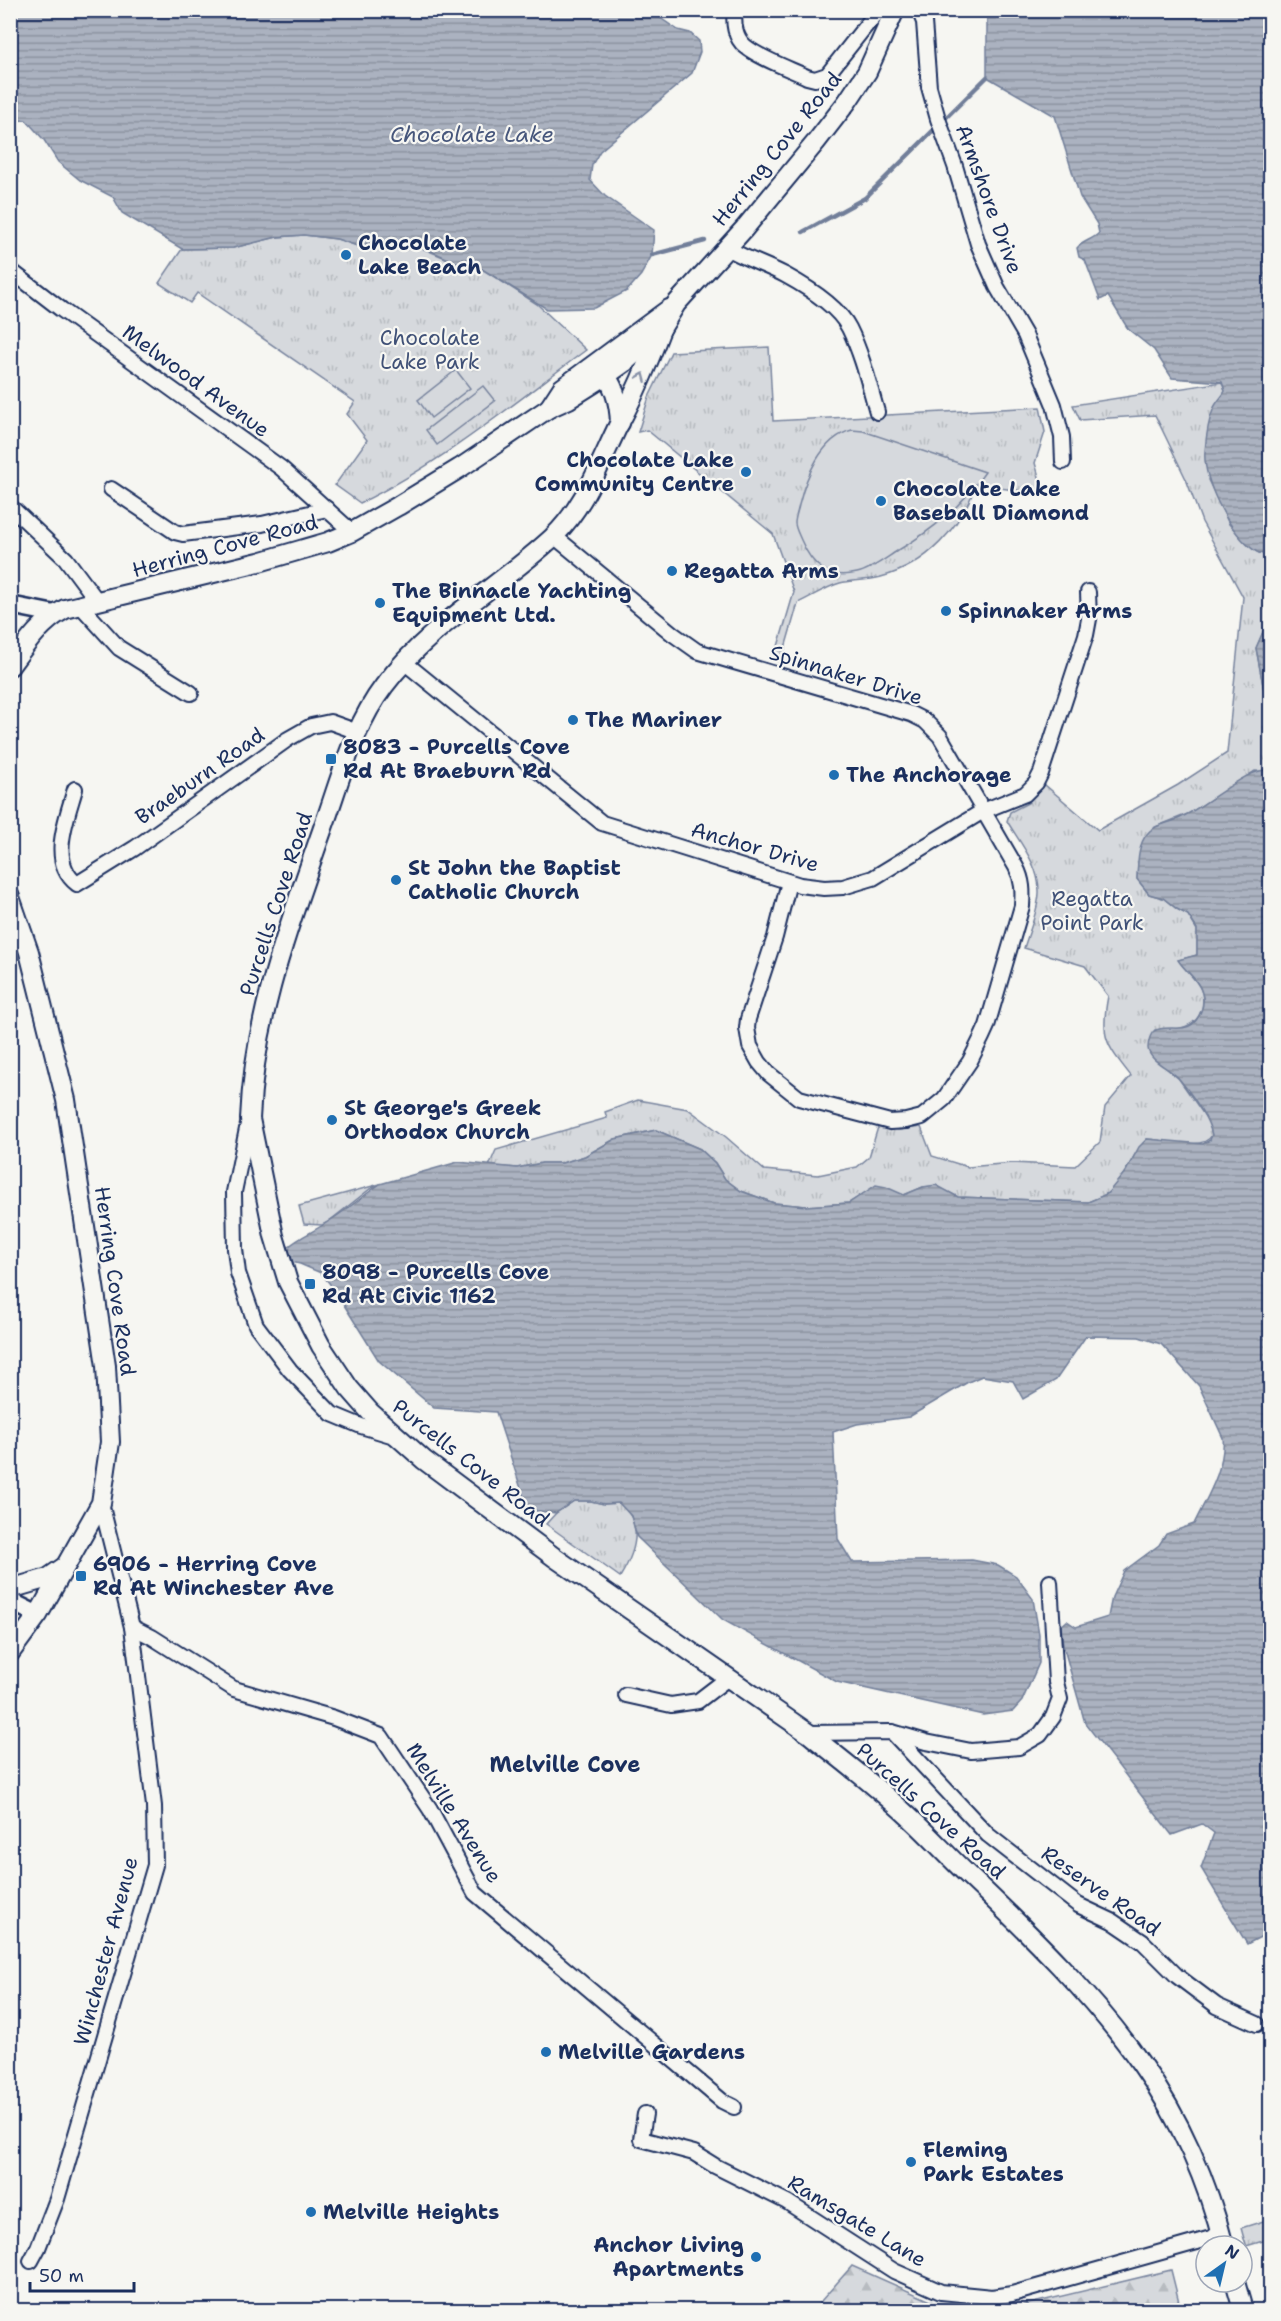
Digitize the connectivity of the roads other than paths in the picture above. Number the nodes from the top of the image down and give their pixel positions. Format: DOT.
graph roads {
  1 [pos="735,10"];
  2 [pos="880,10"];
  3 [pos="896,10"];
  4 [pos="919,10"];
  5 [pos="727,248"];
  6 [pos="10,270"];
  7 [pos="676,304"];
  8 [pos="661,329"];
  9 [pos="602,369"];
  10 [pos="877,412"];
  11 [pos="620,423"];
  12 [pos="1063,462"];
  13 [pos="111,489"];
  14 [pos="10,506"];
  15 [pos="327,509"];
  16 [pos="352,532"];
  17 [pos="554,536"];
  18 [pos="1088,592"];
  19 [pos="90,604"];
  20 [pos="10,605"];
  21 [pos="55,614"];
  22 [pos="404,662"];
  23 [pos="10,666"];
  24 [pos="191,693"];
  25 [pos="358,732"];
  26 [pos="75,789"];
  27 [pos="983,811"];
  28 [pos="789,882"];
  29 [pos="10,897"];
  30 [pos="249,1119"];
  31 [pos="395,1436"];
  32 [pos="101,1503"];
  33 [pos="66,1566"];
  34 [pos="1050,1582"];
  35 [pos="10,1589"];
  36 [pos="10,1601"];
  37 [pos="38,1615"];
  38 [pos="132,1627"];
  39 [pos="10,1653"];
  40 [pos="728,1678"];
  41 [pos="626,1695"];
  42 [pos="892,1732"];
  43 [pos="808,1733"];
  44 [pos="1257,2024"];
  45 [pos="734,2107"];
  46 [pos="645,2114"];
  47 [pos="1221,2234"];
  48 [pos="1194,2247"];
  49 [pos="31,2261"];
  50 [pos="1239,2294"];
  51 [pos="1244,2310"];
  1 -- 2 [label="street"];
  3 -- 5 [label="main road, Herring Cove Road"];
  4 -- 12 [label="street, Armshore Drive"];
  5 -- 7 [label="main road, Herring Cove Road"];
  5 -- 10 [label="street"];
  6 -- 15 [label="street, Melwood Avenue"];
  7 -- 8 [label="main road, Herring Cove Road"];
  7 -- 9 [label="main road, Herring Cove Road"];
  8 -- 9 [label="main road, Herring Cove Road"];
  11 -- 8 [label="main road, Purcells Cove Road, one-way"];
  9 -- 11 [label="main road"];
  9 -- 16 [label="main road, Herring Cove Road"];
  11 -- 17 [label="main road, Purcells Cove Road"];
  13 -- 15 [label="street"];
  14 -- 19 [label="street"];
  15 -- 16 [label="street, Melwood Avenue"];
  16 -- 19 [label="main road, Herring Cove Road"];
  17 -- 22 [label="main road, Purcells Cove Road"];
  17 -- 27 [label="street, Spinnaker Drive"];
  18 -- 27 [label="street, Anchor Drive"];
  19 -- 21 [label="main road, Herring Cove Road"];
  19 -- 24 [label="street"];
  20 -- 21 [label="street"];
  21 -- 23 [label="main road, Herring Cove Road"];
  22 -- 25 [label="main road, Purcells Cove Road"];
  22 -- 28 [label="street, Anchor Drive"];
  25 -- 26 [label="street, Braeburn Road"];
  25 -- 30 [label="main road, Purcells Cove Road"];
  27 -- 28 [label="street, Anchor Drive"];
  27 -- 28 [label="street, Spinnaker Drive"];
  29 -- 32 [label="main road, Herring Cove Road"];
  30 -- 31 [label="main road, Purcells Cove Road"];
  30 -- 31 [label="street"];
  31 -- 40 [label="main road, Purcells Cove Road"];
  32 -- 33 [label="main road, Herring Cove Road"];
  32 -- 38 [label="street, Winchester Avenue"];
  33 -- 35 [label="main road"];
  33 -- 37 [label="main road, Herring Cove Road"];
  34 -- 42 [label="street"];
  36 -- 37 [label="street"];
  37 -- 39 [label="main road, Herring Cove Road"];
  38 -- 45 [label="street, Melville Avenue"];
  38 -- 49 [label="street, Winchester Avenue"];
  40 -- 41 [label="street"];
  40 -- 43 [label="main road, Purcells Cove Road"];
  42 -- 43 [label="street"];
  42 -- 44 [label="street, Reserve Road"];
  43 -- 47 [label="main road, Purcells Cove Road"];
  46 -- 48 [label="street, Ramsgate Lane"];
  50 -- 51 [label="main road"];
}
